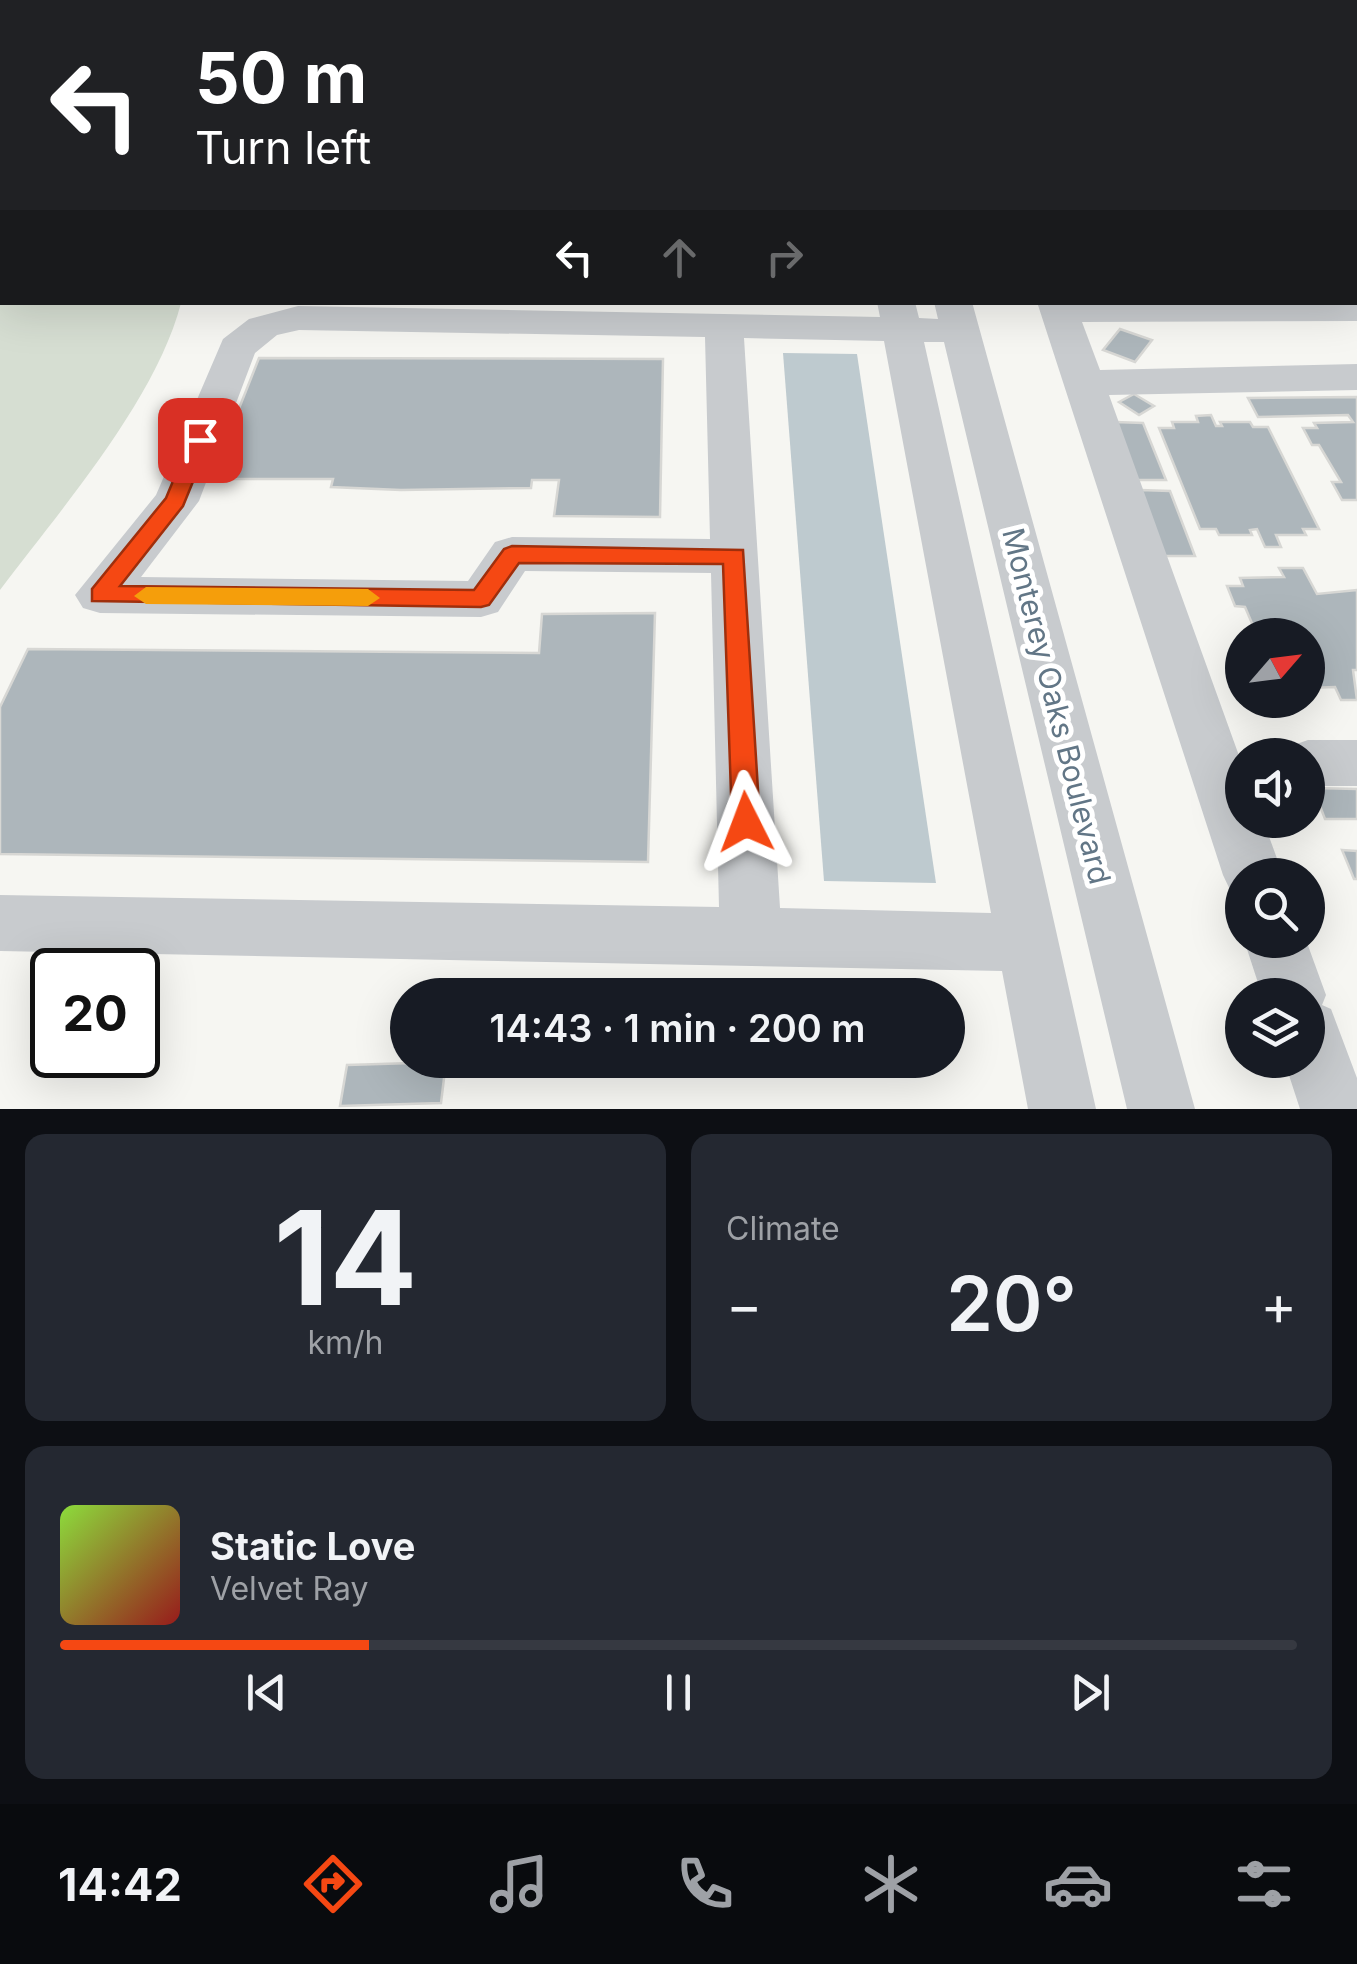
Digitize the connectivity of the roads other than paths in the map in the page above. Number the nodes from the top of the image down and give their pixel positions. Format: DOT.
graph roads {
  1 [pos="1058,307"];
  2 [pos="1357,309"];
  3 [pos="899,316"];
  4 [pos="957,317"];
  5 [pos="724,326"];
  6 [pos="1357,377"];
  7 [pos="1082,383"];
  8 [pos="734,556"];
  9 [pos="1225,756"];
  10 [pos="1357,763"];
  11 [pos="1325,764"];
  12 [pos="0,924"];
  13 [pos="750,936"];
  14 [pos="1028,944"];
  15 [pos="1324,1078"];
  16 [pos="1062,1109"];
  17 [pos="1161,1109"];
  18 [pos="1334,1109"];
  1 -- 2 [label="street"];
  1 -- 7 [label="street"];
  3 -- 4 [label="street"];
  3 -- 5 [label="street"];
  3 -- 14 [label="street"];
  4 -- 17 [label="street, Monterey Oaks Boulevard"];
  5 -- 8 [label="street"];
  5 -- 8 [label="street"];
  6 -- 7 [label="street"];
  7 -- 9 [label="street"];
  8 -- 13 [label="street"];
  10 -- 11 [label="street"];
  12 -- 13 [label="street"];
  13 -- 14 [label="street"];
  14 -- 16 [label="street"];
  15 -- 18 [label="street"];
}
